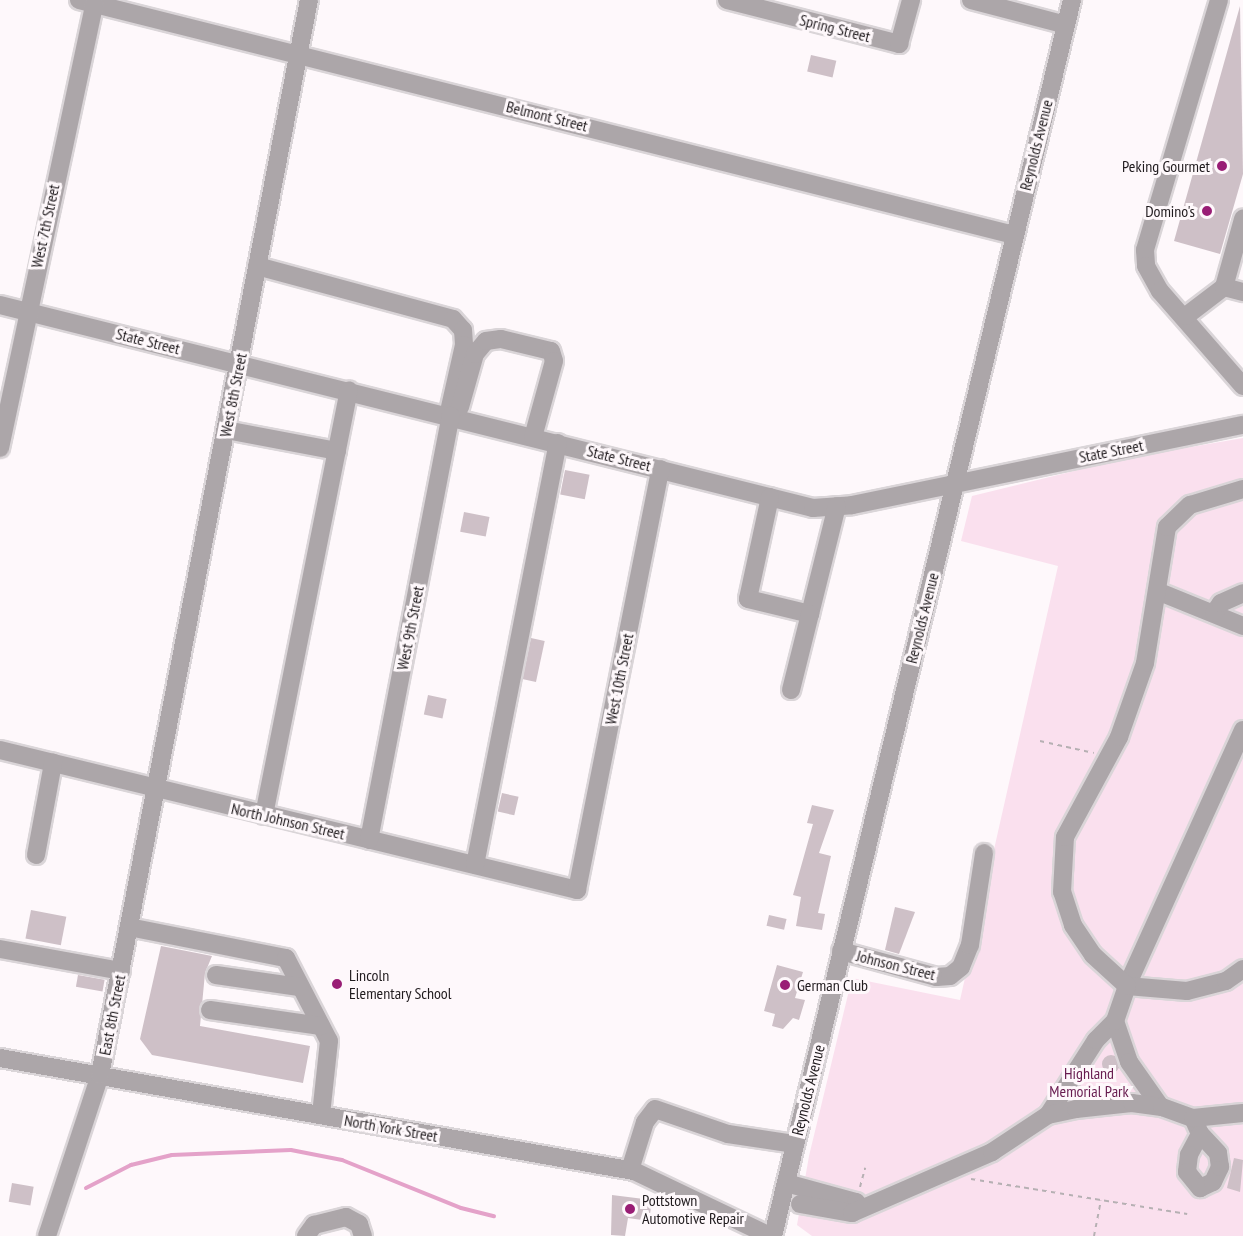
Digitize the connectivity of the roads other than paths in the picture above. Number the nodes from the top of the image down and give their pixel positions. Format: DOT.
graph roads {
  1 [pos="309,0"];
  2 [pos="728,0"];
  3 [pos="911,0"];
  4 [pos="971,0"];
  5 [pos="1072,0"];
  6 [pos="1219,0"];
  7 [pos="86,2"];
  8 [pos="1066,25"];
  9 [pos="297,53"];
  10 [pos="1243,219"];
  11 [pos="1014,234"];
  12 [pos="257,266"];
  13 [pos="1224,287"];
  14 [pos="1243,292"];
  15 [pos="0,305"];
  16 [pos="26,312"];
  17 [pos="1186,316"];
  18 [pos="239,363"];
  19 [pos="1243,386"];
  20 [pos="349,390"];
  21 [pos="452,416"];
  22 [pos="1243,425"];
  23 [pos="226,430"];
  24 [pos="533,437"];
  25 [pos="558,443"];
  26 [pos="0,448"];
  27 [pos="337,451"];
  28 [pos="660,469"];
  29 [pos="955,482"];
  30 [pos="1243,489"];
  31 [pos="770,496"];
  32 [pos="837,506"];
  33 [pos="1158,591"];
  34 [pos="1243,592"];
  35 [pos="1214,613"];
  36 [pos="810,614"];
  37 [pos="1243,626"];
  38 [pos="791,690"];
  39 [pos="1243,730"];
  40 [pos="0,750"];
  41 [pos="53,763"];
  42 [pos="157,790"];
  43 [pos="264,815"];
  44 [pos="369,840"];
  45 [pos="984,853"];
  46 [pos="36,855"];
  47 [pos="474,865"];
  48 [pos="577,890"];
  49 [pos="129,927"];
  50 [pos="0,949"];
  51 [pos="842,951"];
  52 [pos="1243,969"];
  53 [pos="121,971"];
  54 [pos="216,975"];
  55 [pos="1127,986"];
  56 [pos="299,987"];
  57 [pos="210,1010"];
  58 [pos="1115,1021"];
  59 [pos="321,1026"];
  60 [pos="0,1058"];
  61 [pos="100,1075"];
  62 [pos="1160,1106"];
  63 [pos="1243,1113"];
  64 [pos="321,1115"];
  65 [pos="1048,1115"];
  66 [pos="795,1144"];
  67 [pos="630,1170"];
  68 [pos="786,1183"];
  69 [pos="800,1204"];
  70 [pos="859,1205"];
  71 [pos="47,1236"];
  72 [pos="306,1236"];
  73 [pos="363,1236"];
  74 [pos="771,1236"];
  1 -- 9 [label="street, West 8th Street"];
  2 -- 3 [label="street, Spring Street"];
  4 -- 8 [label="street"];
  5 -- 8 [label="street, Reynolds Avenue"];
  6 -- 17 [label="street"];
  7 -- 9 [label="street, Belmont Street"];
  7 -- 16 [label="street, West 7th Street"];
  8 -- 11 [label="street, Reynolds Avenue"];
  9 -- 11 [label="street, Belmont Street"];
  9 -- 12 [label="street, West 8th Street"];
  10 -- 13 [label="street"];
  11 -- 29 [label="street, Reynolds Avenue"];
  12 -- 18 [label="street, West 8th Street"];
  12 -- 21 [label="street"];
  13 -- 14 [label="street"];
  13 -- 17 [label="street"];
  15 -- 16 [label="street, State Street"];
  16 -- 18 [label="street, State Street"];
  16 -- 26 [label="street, West 7th Street"];
  17 -- 19 [label="street"];
  18 -- 20 [label="street, State Street"];
  18 -- 23 [label="street, West 8th Street"];
  20 -- 21 [label="street, State Street"];
  20 -- 27 [label="street"];
  21 -- 24 [label="street, State Street"];
  21 -- 24 [label="street"];
  21 -- 44 [label="street, West 9th Street"];
  22 -- 29 [label="street, State Street"];
  23 -- 27 [label="street"];
  23 -- 42 [label="street, West 8th Street"];
  24 -- 25 [label="street, State Street"];
  25 -- 28 [label="street, State Street"];
  25 -- 47 [label="street"];
  27 -- 43 [label="street"];
  28 -- 31 [label="street, State Street"];
  28 -- 48 [label="street, West 10th Street"];
  29 -- 32 [label="street, State Street"];
  29 -- 51 [label="street, Reynolds Avenue"];
  30 -- 33 [label="street"];
  31 -- 32 [label="street, State Street"];
  31 -- 36 [label="street"];
  32 -- 36 [label="street"];
  33 -- 35 [label="street"];
  33 -- 55 [label="street"];
  34 -- 35 [label="street"];
  35 -- 37 [label="street"];
  36 -- 38 [label="street"];
  39 -- 55 [label="street"];
  40 -- 41 [label="street, North Johnson Street"];
  41 -- 42 [label="street, North Johnson Street"];
  41 -- 46 [label="street"];
  42 -- 43 [label="street, North Johnson Street"];
  42 -- 49 [label="street, East 8th Street"];
  43 -- 44 [label="street, North Johnson Street"];
  44 -- 47 [label="street, North Johnson Street"];
  45 -- 51 [label="street, Johnson Street"];
  47 -- 48 [label="street, North Johnson Street"];
  49 -- 53 [label="street, East 8th Street"];
  49 -- 56 [label="street"];
  50 -- 53 [label="street"];
  51 -- 66 [label="street, Reynolds Avenue"];
  52 -- 55 [label="street"];
  53 -- 61 [label="street, East 8th Street"];
  54 -- 56 [label="street"];
  55 -- 58 [label="street"];
  56 -- 59 [label="street"];
  57 -- 59 [label="street"];
  58 -- 62 [label="street"];
  58 -- 65 [label="street"];
  59 -- 64 [label="street"];
  60 -- 61 [label="street, North York Street"];
  61 -- 64 [label="street, North York Street"];
  61 -- 71 [label="street, East 8th Street"];
  62 -- 63 [label="street"];
  62 -- 65 [label="street"];
  64 -- 67 [label="street, North York Street"];
  65 -- 70 [label="street"];
  66 -- 67 [label="street"];
  66 -- 68 [label="street, Reynolds Avenue"];
  67 -- 74 [label="street, North York Street"];
  68 -- 70 [label="street"];
  68 -- 74 [label="street, Reynolds Avenue"];
  69 -- 70 [label="street"];
  72 -- 73 [label="street"];
}
